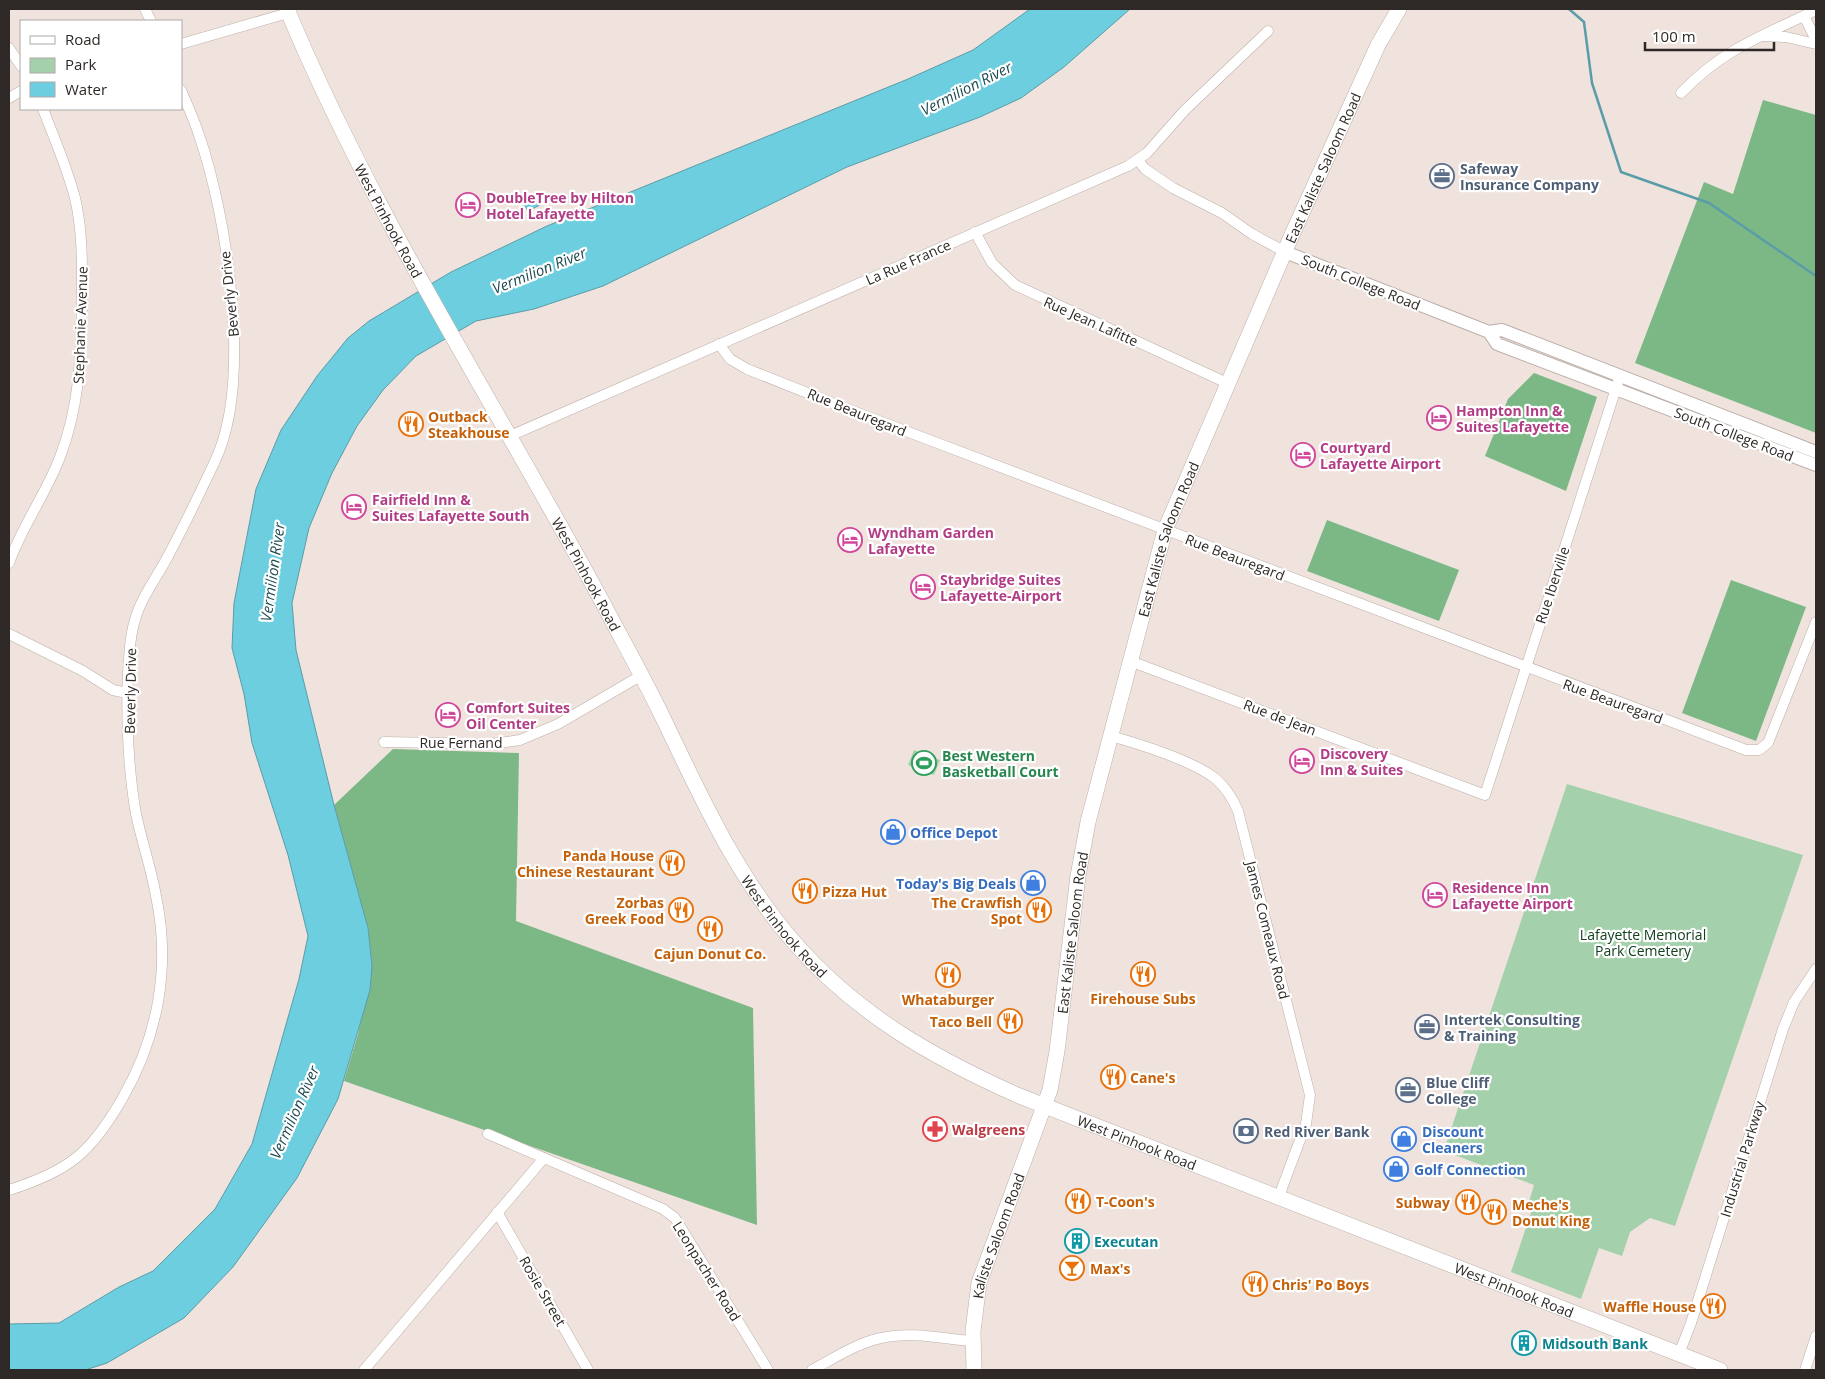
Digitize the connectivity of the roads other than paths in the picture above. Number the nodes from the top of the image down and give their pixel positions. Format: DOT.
graph roads {
  1 [pos="1399,9"];
  2 [pos="1816,10"];
  3 [pos="288,11"];
  4 [pos="1804,16"];
  5 [pos="1268,31"];
  6 [pos="1762,36"];
  7 [pos="1816,40"];
  8 [pos="182,44"];
  9 [pos="1816,44"];
  10 [pos="9,48"];
  11 [pos="20,64"];
  12 [pos="20,92"];
  13 [pos="182,92"];
  14 [pos="1681,93"];
  15 [pos="9,98"];
  16 [pos="43,110"];
  17 [pos="1138,160"];
  18 [pos="976,232"];
  19 [pos="1285,252"];
  20 [pos="1489,332"];
  21 [pos="720,344"];
  22 [pos="1620,376"];
  23 [pos="1227,383"];
  24 [pos="1616,390"];
  25 [pos="510,436"];
  26 [pos="1816,452"];
  27 [pos="1816,465"];
  28 [pos="1164,530"];
  29 [pos="9,563"];
  30 [pos="1816,622"];
  31 [pos="9,634"];
  32 [pos="1130,661"];
  33 [pos="1526,668"];
  34 [pos="642,675"];
  35 [pos="127,693"];
  36 [pos="1111,736"];
  37 [pos="384,742"];
  38 [pos="1486,795"];
  39 [pos="1816,969"];
  40 [pos="1045,1106"];
  41 [pos="488,1134"];
  42 [pos="544,1158"];
  43 [pos="9,1190"];
  44 [pos="1280,1196"];
  45 [pos="498,1212"];
  46 [pos="1816,1336"];
  47 [pos="973,1341"];
  48 [pos="1679,1354"];
  49 [pos="364,1370"];
  50 [pos="588,1370"];
  51 [pos="768,1370"];
  52 [pos="812,1370"];
  53 [pos="974,1370"];
  54 [pos="1720,1370"];
  55 [pos="1806,1370"];
  1 -- 19 [label="main road, East Kaliste Saloom Road"];
  2 -- 4 [label="street"];
  3 -- 8 [label="street"];
  3 -- 25 [label="main road, West Pinhook Road"];
  4 -- 6 [label="street"];
  4 -- 7 [label="street"];
  5 -- 17 [label="street, La Rue France"];
  6 -- 9 [label="street"];
  6 -- 14 [label="street"];
  10 -- 11 [label="street"];
  12 -- 15 [label="street"];
  13 -- 35 [label="street, Beverly Drive"];
  16 -- 29 [label="street, Stephanie Avenue"];
  17 -- 18 [label="street, La Rue France"];
  17 -- 19 [label="street, South College Road"];
  18 -- 21 [label="street, La Rue France"];
  18 -- 23 [label="street, Rue Jean Lafitte"];
  19 -- 20 [label="street, South College Road"];
  19 -- 23 [label="main road, East Kaliste Saloom Road"];
  20 -- 22 [label="street, South College Road"];
  20 -- 24 [label="street, South College Road"];
  21 -- 25 [label="street, La Rue France"];
  21 -- 28 [label="street, Rue Beauregard"];
  22 -- 24 [label="street, Rue Iberville"];
  22 -- 26 [label="street, South College Road"];
  23 -- 28 [label="main road, East Kaliste Saloom Road"];
  24 -- 27 [label="street, South College Road"];
  24 -- 33 [label="street, Rue Iberville"];
  25 -- 34 [label="main road, West Pinhook Road"];
  28 -- 32 [label="main road, East Kaliste Saloom Road"];
  28 -- 33 [label="street, Rue Beauregard"];
  30 -- 33 [label="street, Rue Beauregard"];
  31 -- 35 [label="street"];
  32 -- 36 [label="main road, East Kaliste Saloom Road"];
  32 -- 38 [label="street, Rue de Jean"];
  33 -- 38 [label="street, Rue Iberville"];
  34 -- 37 [label="street, Rue Fernand"];
  34 -- 40 [label="main road, West Pinhook Road"];
  35 -- 43 [label="street, Beverly Drive"];
  36 -- 40 [label="main road, East Kaliste Saloom Road"];
  36 -- 44 [label="street, James Comeaux Road"];
  39 -- 48 [label="street, Industrial Parkway"];
  40 -- 44 [label="main road, West Pinhook Road"];
  40 -- 47 [label="main road, Kaliste Saloom Road"];
  41 -- 42 [label="street, Leonpacher Road"];
  42 -- 45 [label="street"];
  42 -- 51 [label="street, Leonpacher Road"];
  44 -- 48 [label="main road, West Pinhook Road"];
  45 -- 49 [label="street"];
  45 -- 50 [label="street, Rosie Street"];
  46 -- 55 [label="street"];
  47 -- 52 [label="street"];
  47 -- 53 [label="main road, Kaliste Saloom Road"];
  48 -- 54 [label="main road, West Pinhook Road"];
}
